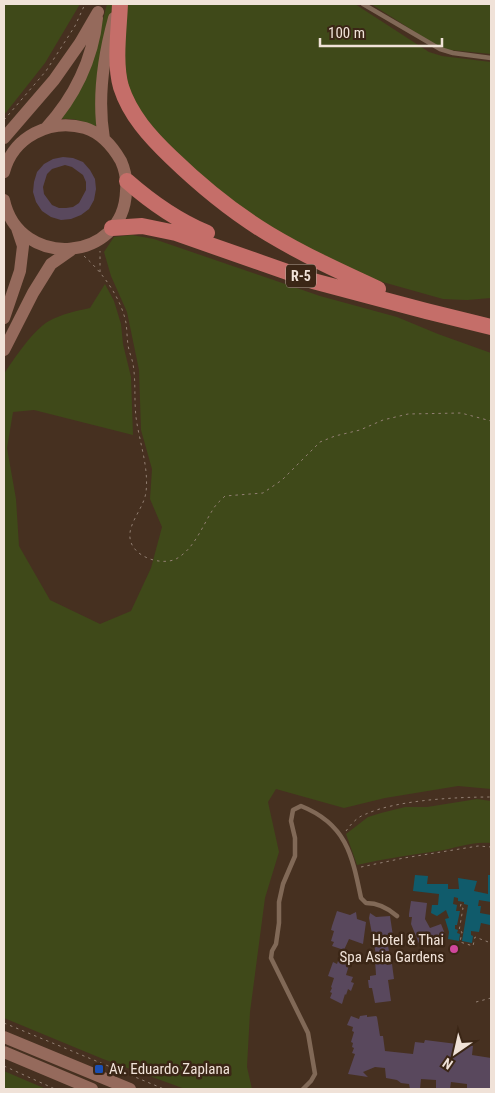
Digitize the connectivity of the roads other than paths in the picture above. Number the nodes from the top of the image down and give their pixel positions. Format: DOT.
graph roads {
  1 [pos="119,4"];
  2 [pos="363,4"];
  3 [pos="99,8"];
  4 [pos="491,58"];
  5 [pos="46,128"];
  6 [pos="4,138"];
  7 [pos="104,139"];
  8 [pos="4,172"];
  9 [pos="127,182"];
  10 [pos="4,200"];
  11 [pos="17,228"];
  12 [pos="106,233"];
  13 [pos="74,249"];
  14 [pos="378,289"];
  15 [pos="491,317"];
  16 [pos="4,318"];
  17 [pos="491,327"];
  18 [pos="4,350"];
  19 [pos="397,916"];
  20 [pos="4,1037"];
  21 [pos="4,1052"];
  22 [pos="92,1089"];
  23 [pos="130,1089"];
  24 [pos="303,1089"];
  1 -- 7 [label="main road"];
  1 -- 14 [label="highway"];
  2 -- 4 [label="lane"];
  3 -- 5 [label="main road"];
  3 -- 6 [label="main road"];
  5 -- 7 [label="main road"];
  5 -- 8 [label="main road"];
  7 -- 9 [label="main road"];
  9 -- 12 [label="main road"];
  9 -- 14 [label="highway"];
  10 -- 11 [label="main road"];
  11 -- 13 [label="main road"];
  11 -- 16 [label="main road"];
  12 -- 13 [label="main road"];
  12 -- 17 [label="highway, R-5"];
  13 -- 18 [label="main road"];
  14 -- 15 [label="highway"];
  19 -- 24 [label="lane"];
  20 -- 23 [label="main road"];
  21 -- 22 [label="main road"];
}
